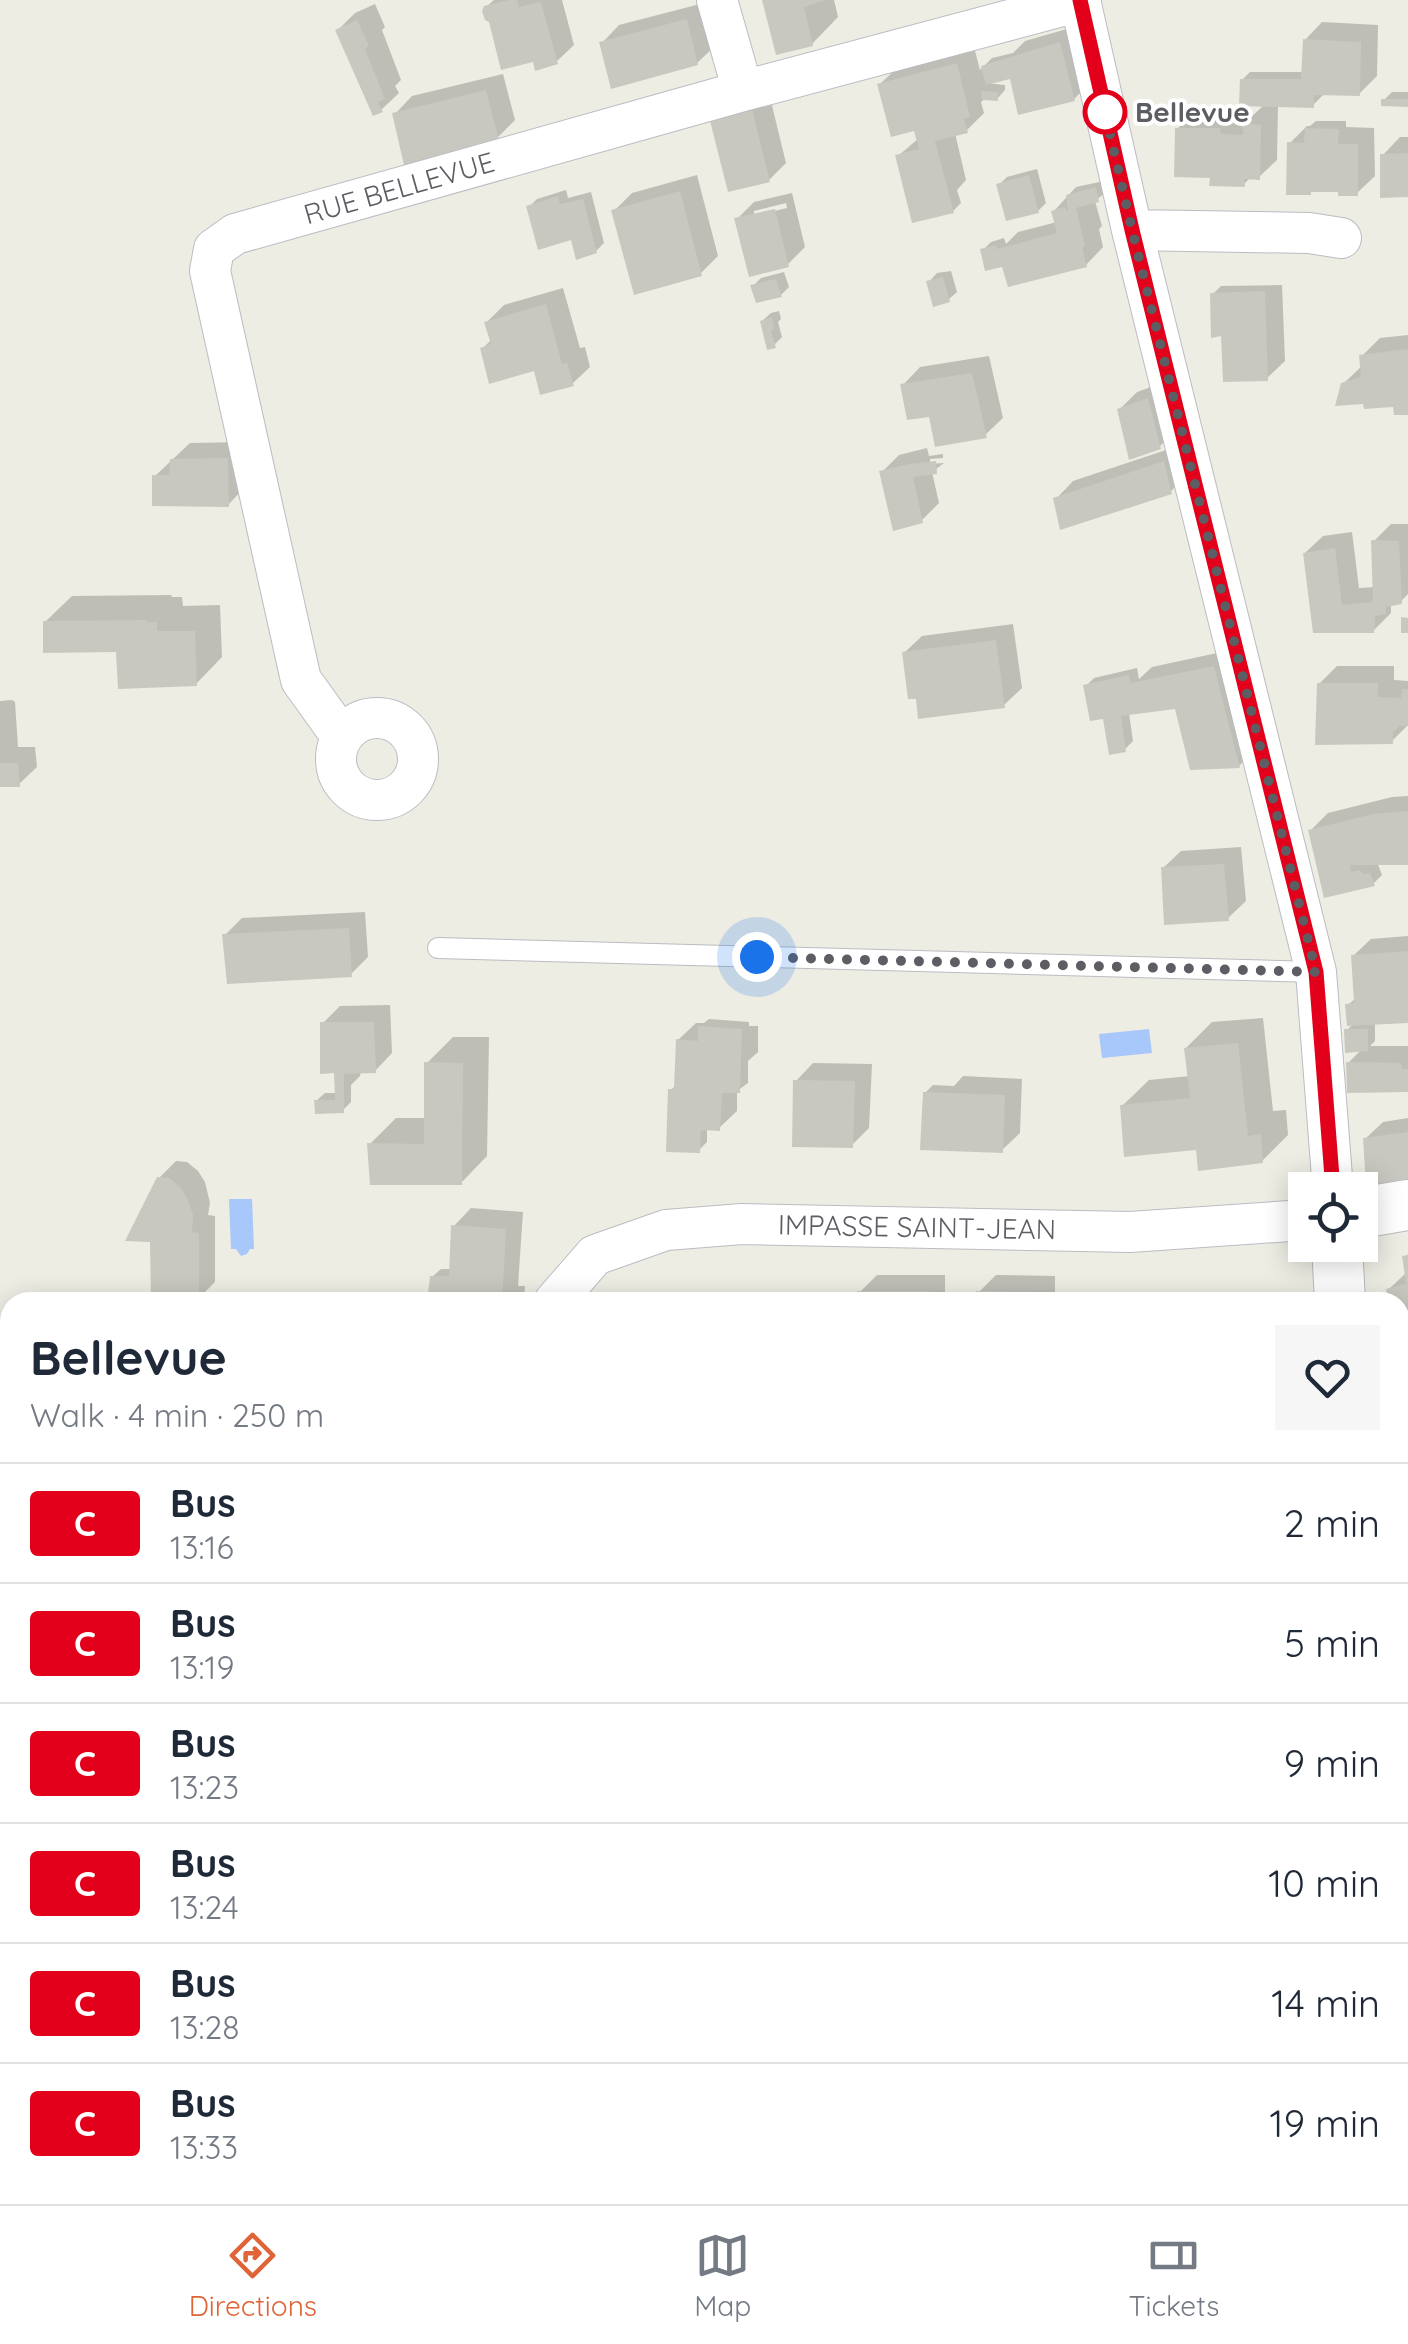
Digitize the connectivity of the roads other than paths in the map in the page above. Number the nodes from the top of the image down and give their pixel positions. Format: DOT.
graph roads {
  1 [pos="717,0"];
  2 [pos="1080,0"];
  3 [pos="743,91"];
  4 [pos="1132,230"];
  5 [pos="1341,238"];
  6 [pos="342,737"];
  7 [pos="438,948"];
  8 [pos="1316,972"];
  9 [pos="1332,1172"];
  10 [pos="1408,1205"];
  11 [pos="1378,1210"];
  12 [pos="1288,1221"];
  13 [pos="1337,1262"];
  14 [pos="563,1292"];
  15 [pos="1339,1292"];
  1 -- 3 [label="street"];
  2 -- 3 [label="street, RUE BELLEVUE"];
  2 -- 4 [label="street"];
  3 -- 6 [label="street, RUE BELLEVUE"];
  4 -- 5 [label="street"];
  4 -- 8 [label="street"];
  7 -- 8 [label="lane"];
  8 -- 9 [label="street"];
  10 -- 11 [label="street"];
  12 -- 14 [label="street, IMPASSE SAINT-JEAN"];
  13 -- 15 [label="street"];
}
